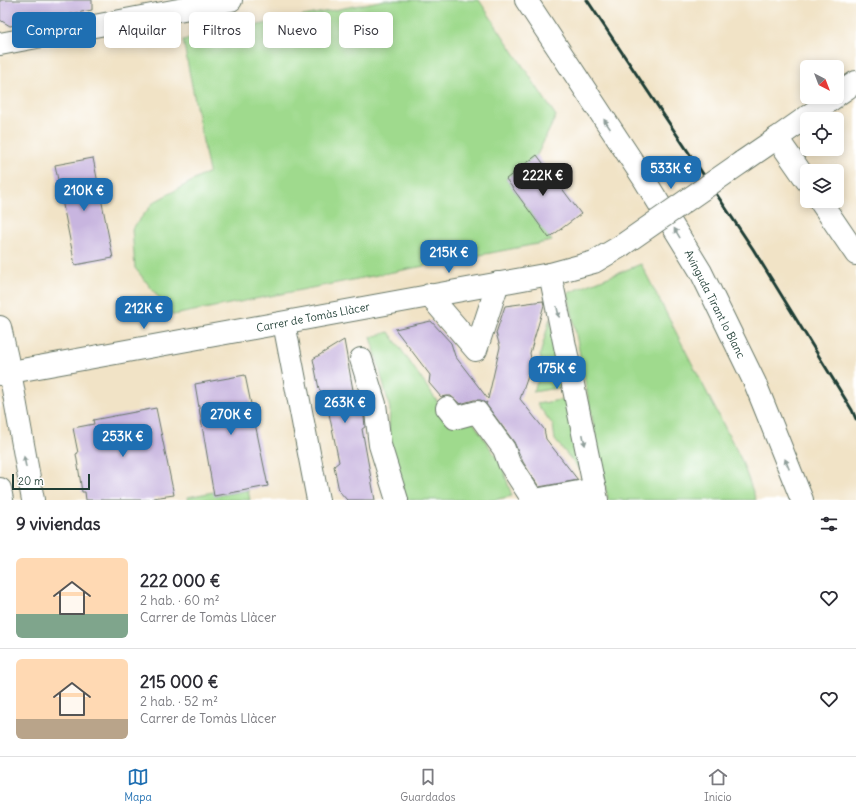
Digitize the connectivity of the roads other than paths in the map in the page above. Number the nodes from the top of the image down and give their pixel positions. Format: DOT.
graph roads {
  1 [pos="231,0"];
  2 [pos="526,0"];
  3 [pos="0,44"];
  4 [pos="856,82"];
  5 [pos="844,90"];
  6 [pos="825,104"];
  7 [pos="776,138"];
  8 [pos="800,171"];
  9 [pos="825,208"];
  10 [pos="856,254"];
  11 [pos="550,274"];
  12 [pos="498,283"];
  13 [pos="429,295"];
  14 [pos="284,323"];
  15 [pos="0,327"];
  16 [pos="361,359"];
  17 [pos="5,373"];
  18 [pos="447,408"];
  19 [pos="0,489"];
  20 [pos="596,495"];
  21 [pos="2,500"];
  22 [pos="33,500"];
  23 [pos="318,500"];
  24 [pos="397,500"];
  25 [pos="534,500"];
  26 [pos="802,500"];
  1 -- 3 [label="street"];
  26 -- 2 [label="street, Avinguda Tirant lo Blanc, one-way"];
  4 -- 5 [label="street, Carrer de Tomàs Llàcer"];
  6 -- 7 [label="street, Carrer de Tomàs Llàcer"];
  7 -- 8 [label="street"];
  7 -- 11 [label="street, Carrer de Tomàs Llàcer, bridge"];
  9 -- 10 [label="street"];
  11 -- 12 [label="street, Carrer de Tomàs Llàcer"];
  11 -- 20 [label="street, one-way"];
  12 -- 13 [label="street, Carrer de Tomàs Llàcer"];
  12 -- 13 [label="street"];
  13 -- 14 [label="street, Carrer de Tomàs Llàcer"];
  14 -- 17 [label="street, Carrer de Tomàs Llàcer"];
  14 -- 23 [label="street"];
  15 -- 17 [label="street"];
  16 -- 24 [label="street"];
  22 -- 17 [label="street, one-way"];
  18 -- 25 [label="street"];
  19 -- 21 [label="street"];
  20 -- 25 [label="street"];
}
